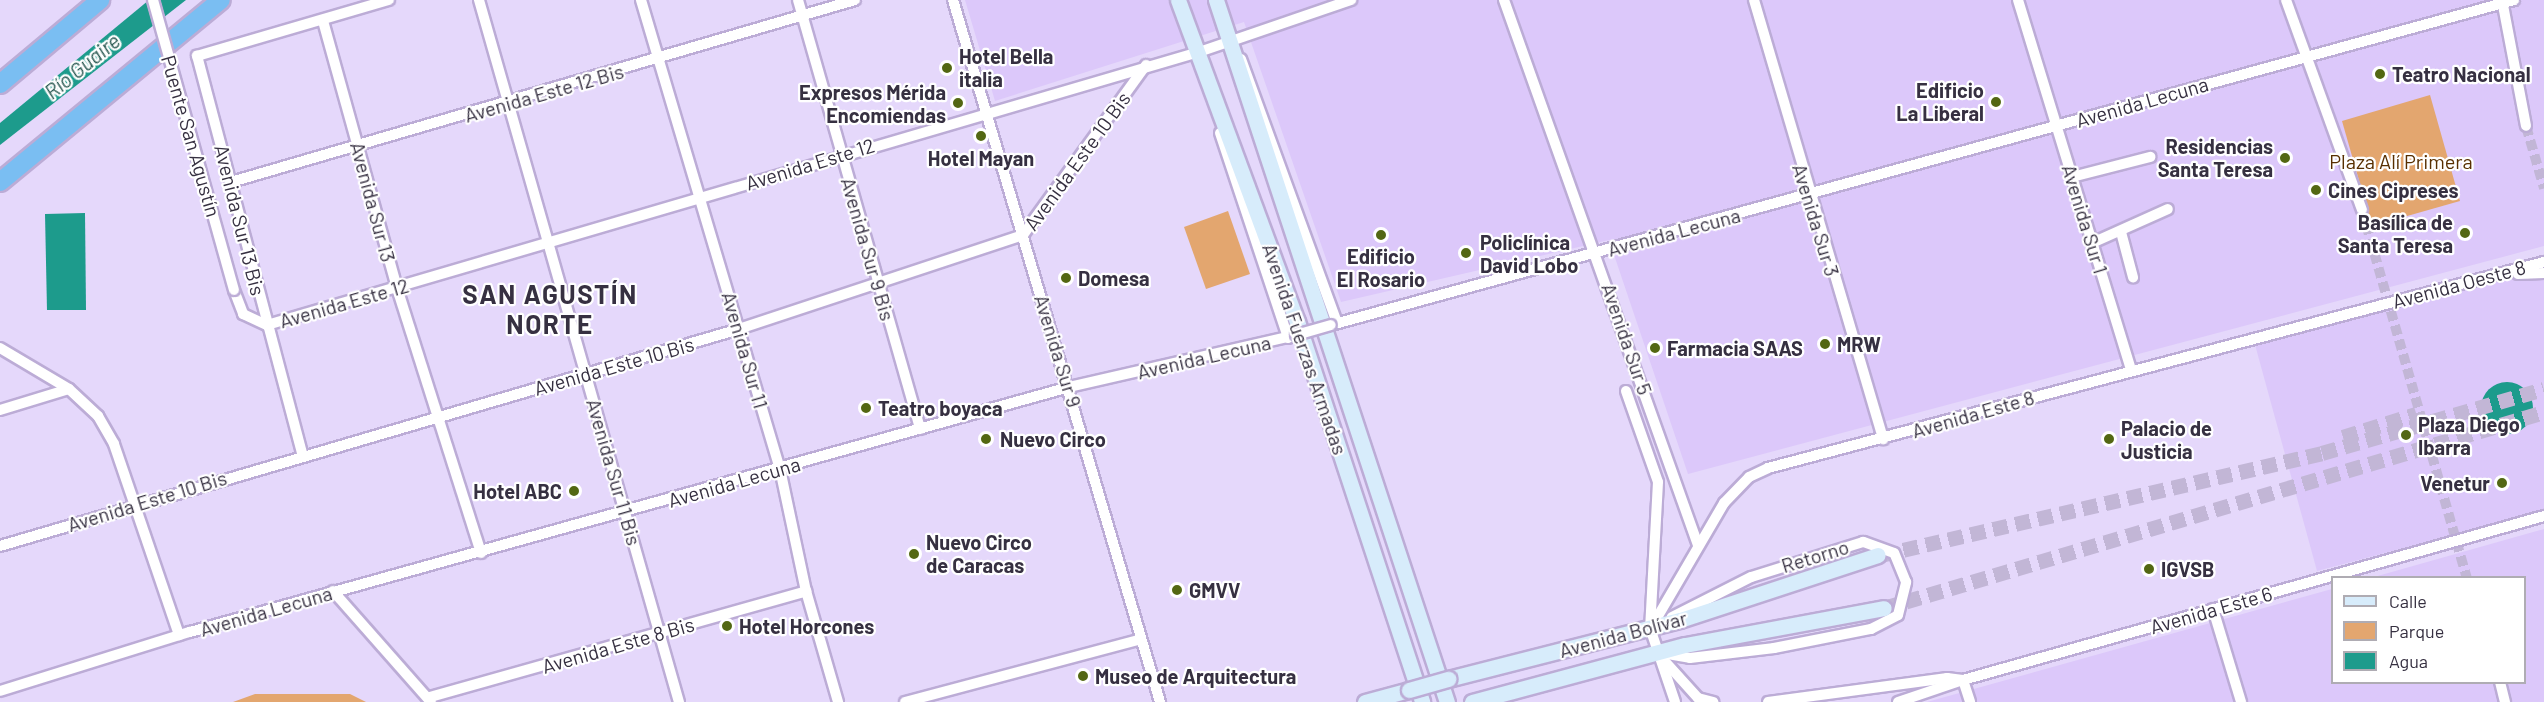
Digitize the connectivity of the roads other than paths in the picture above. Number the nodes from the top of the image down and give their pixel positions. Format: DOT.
graph roads {
  1 [pos="100,0"];
  2 [pos="153,0"];
  3 [pos="221,0"];
  4 [pos="389,0"];
  5 [pos="479,0"];
  6 [pos="641,0"];
  7 [pos="798,0"];
  8 [pos="855,0"];
  9 [pos="953,0"];
  10 [pos="1178,0"];
  11 [pos="1216,0"];
  12 [pos="1351,0"];
  13 [pos="1503,0"];
  14 [pos="1754,0"];
  15 [pos="2018,0"];
  16 [pos="2286,0"];
  17 [pos="2506,1"];
  18 [pos="802,16"];
  19 [pos="323,21"];
  20 [pos="1230,40"];
  21 [pos="1198,52"];
  22 [pos="2305,56"];
  23 [pos="659,60"];
  24 [pos="1146,66"];
  25 [pos="0,84"];
  26 [pos="508,102"];
  27 [pos="988,114"];
  28 [pos="2526,126"];
  29 [pos="2057,127"];
  30 [pos="359,148"];
  31 [pos="840,153"];
  32 [pos="2150,157"];
  33 [pos="2072,177"];
  34 [pos="0,182"];
  35 [pos="231,182"];
  36 [pos="1809,196"];
  37 [pos="700,198"];
  38 [pos="2168,209"];
  39 [pos="2362,210"];
  40 [pos="2121,232"];
  41 [pos="1023,235"];
  42 [pos="2092,243"];
  43 [pos="549,245"];
  44 [pos="1597,252"];
  45 [pos="2544,262"];
  46 [pos="2544,273"];
  47 [pos="2133,277"];
  48 [pos="2487,277"];
  49 [pos="878,285"];
  50 [pos="397,288"];
  51 [pos="2374,306"];
  52 [pos="1334,324"];
  53 [pos="267,325"];
  54 [pos="739,329"];
  55 [pos="1292,337"];
  56 [pos="0,348"];
  57 [pos="2131,369"];
  58 [pos="586,375"];
  59 [pos="1069,387"];
  60 [pos="69,389"];
  61 [pos="1626,391"];
  62 [pos="0,410"];
  63 [pos="436,417"];
  64 [pos="920,429"];
  65 [pos="1883,439"];
  66 [pos="302,453"];
  67 [pos="780,469"];
  68 [pos="135,505"];
  69 [pos="625,512"];
  70 [pos="2544,516"];
  71 [pos="1698,544"];
  72 [pos="0,546"];
  73 [pos="481,553"];
  74 [pos="1878,555"];
  75 [pos="333,591"];
  76 [pos="806,591"];
  77 [pos="1884,608"];
  78 [pos="2214,609"];
  79 [pos="1650,628"];
  80 [pos="660,633"];
  81 [pos="180,635"];
  82 [pos="1141,639"];
  83 [pos="1657,652"];
  84 [pos="1963,681"];
  85 [pos="2500,684"];
  86 [pos="0,691"];
  87 [pos="430,700"];
  88 [pos="679,702"];
  89 [pos="838,702"];
  90 [pos="905,702"];
  91 [pos="1160,702"];
  92 [pos="1365,702"];
  93 [pos="1422,702"];
  94 [pos="1447,702"];
  95 [pos="1472,702"];
  96 [pos="1675,702"];
  97 [pos="1713,702"];
  98 [pos="1768,702"];
  99 [pos="1898,702"];
  100 [pos="1970,702"];
  101 [pos="2241,702"];
  102 [pos="2505,702"];
  1 -- 25 [label="highway"];
  2 -- 53 [label="street, Puente San Agustín, bridge"];
  3 -- 34 [label="highway"];
  4 -- 19 [label="street"];
  5 -- 26 [label="street, Avenida Sur 11 Bis"];
  6 -- 23 [label="street, Avenida Sur 11"];
  7 -- 18 [label="street, Avenida Sur 9 Bis"];
  8 -- 18 [label="street, Avenida Este 12 Bis"];
  9 -- 27 [label="street, Avenida Sur 9"];
  10 -- 21 [label="main road, Avenida Fuerzas Armadas"];
  11 -- 20 [label="main road, Avenida Fuerzas Armadas"];
  12 -- 20 [label="street, Avenida Este 12"];
  13 -- 44 [label="street, Avenida Sur 5"];
  14 -- 36 [label="street, Avenida Sur 3"];
  15 -- 29 [label="street, Avenida Sur 1"];
  16 -- 22 [label="street"];
  17 -- 22 [label="street, Avenida Lecuna"];
  17 -- 28 [label="street"];
  18 -- 23 [label="street, Avenida Este 12 Bis"];
  18 -- 31 [label="street, Avenida Sur 9 Bis"];
  19 -- 30 [label="street, Avenida Sur 13"];
  19 -- 35 [label="street, Avenida Sur 13 Bis"];
  20 -- 21 [label="street, Avenida Este 12"];
  20 -- 52 [label="street"];
  20 -- 94 [label="main road, Avenida Fuerzas Armadas"];
  21 -- 24 [label="street, Avenida Este 12"];
  21 -- 55 [label="street"];
  21 -- 93 [label="main road, Avenida Fuerzas Armadas"];
  22 -- 29 [label="street, Avenida Lecuna"];
  22 -- 39 [label="street"];
  23 -- 26 [label="street, Avenida Este 12 Bis"];
  23 -- 37 [label="street, Avenida Sur 11"];
  24 -- 27 [label="street, Avenida Este 12"];
  24 -- 41 [label="street, Avenida Este 10 Bis"];
  26 -- 30 [label="street, Avenida Este 12 Bis"];
  26 -- 43 [label="street, Avenida Sur 11 Bis"];
  27 -- 31 [label="street, Avenida Este 12"];
  27 -- 41 [label="street, Avenida Sur 9"];
  29 -- 33 [label="street, Avenida Sur 1"];
  29 -- 36 [label="street, Avenida Lecuna"];
  30 -- 35 [label="street, Avenida Este 12 Bis"];
  30 -- 50 [label="street, Avenida Sur 13"];
  31 -- 37 [label="street, Avenida Este 12"];
  31 -- 49 [label="street, Avenida Sur 9 Bis"];
  32 -- 33 [label="street"];
  33 -- 42 [label="street, Avenida Sur 1"];
  35 -- 53 [label="street, Avenida Sur 13 Bis"];
  36 -- 44 [label="street, Avenida Lecuna"];
  36 -- 65 [label="street, Avenida Sur 3"];
  37 -- 43 [label="street, Avenida Este 12"];
  37 -- 54 [label="street, Avenida Sur 11"];
  38 -- 40 [label="street"];
  40 -- 42 [label="street"];
  40 -- 47 [label="street"];
  41 -- 49 [label="street, Avenida Este 10 Bis"];
  41 -- 59 [label="street, Avenida Sur 9"];
  42 -- 57 [label="street, Avenida Sur 1"];
  43 -- 50 [label="street, Avenida Este 12"];
  43 -- 58 [label="street, Avenida Sur 11 Bis"];
  44 -- 52 [label="street, Avenida Lecuna"];
  44 -- 71 [label="street, Avenida Sur 5"];
  45 -- 48 [label="street, Avenida Oeste 8"];
  46 -- 48 [label="street"];
  48 -- 51 [label="street, Avenida Oeste 8"];
  49 -- 54 [label="street, Avenida Este 10 Bis"];
  49 -- 64 [label="street, Avenida Sur 9 Bis"];
  50 -- 53 [label="street, Avenida Este 12"];
  50 -- 63 [label="street, Avenida Sur 13"];
  51 -- 57 [label="street, Avenida Este 8"];
  52 -- 55 [label="street, Avenida Lecuna, bridge"];
  53 -- 66 [label="street, Avenida Sur 13 Bis"];
  54 -- 58 [label="street, Avenida Este 10 Bis"];
  54 -- 67 [label="street, Avenida Sur 11"];
  55 -- 59 [label="street, Avenida Lecuna"];
  56 -- 60 [label="street"];
  57 -- 65 [label="street, Avenida Este 8"];
  58 -- 63 [label="street, Avenida Este 10 Bis"];
  58 -- 69 [label="street, Avenida Sur 11 Bis"];
  59 -- 64 [label="street, Avenida Lecuna"];
  59 -- 82 [label="street, Avenida Sur 9"];
  60 -- 62 [label="street"];
  60 -- 68 [label="street"];
  61 -- 79 [label="street"];
  63 -- 66 [label="street, Avenida Este 10 Bis"];
  63 -- 73 [label="street, Avenida Sur 13"];
  64 -- 67 [label="street, Avenida Lecuna"];
  65 -- 71 [label="street, Avenida Este 8"];
  66 -- 68 [label="street, Avenida Este 10 Bis"];
  67 -- 69 [label="street, Avenida Lecuna"];
  67 -- 76 [label="street, Avenida Sur 11"];
  68 -- 72 [label="street, Avenida Este 10 Bis"];
  68 -- 81 [label="street"];
  69 -- 73 [label="street, Avenida Lecuna"];
  69 -- 80 [label="street, Avenida Sur 11 Bis"];
  70 -- 78 [label="street, Avenida Este 6"];
  71 -- 79 [label="street, Avenida Este 8"];
  73 -- 75 [label="street, Avenida Lecuna"];
  74 -- 79 [label="main road, Avenida Bolívar"];
  75 -- 81 [label="street, Avenida Lecuna"];
  75 -- 87 [label="street"];
  76 -- 80 [label="street, Avenida Este 8 Bis"];
  76 -- 89 [label="street, Avenida Sur 11"];
  77 -- 83 [label="main road, Avenida Bolívar"];
  78 -- 84 [label="street, Avenida Este 6"];
  78 -- 101 [label="street"];
  79 -- 83 [label="street"];
  79 -- 83 [label="street, Retorno"];
  79 -- 92 [label="main road, Avenida Bolívar, bridge"];
  80 -- 87 [label="street, Avenida Este 8 Bis"];
  80 -- 88 [label="street, Avenida Sur 11 Bis"];
  81 -- 86 [label="street, Avenida Lecuna"];
  82 -- 90 [label="street"];
  82 -- 91 [label="street, Avenida Sur 9"];
  83 -- 95 [label="main road, Avenida Bolívar"];
  83 -- 96 [label="street"];
  83 -- 97 [label="street"];
  84 -- 98 [label="street, Avenida Este 6"];
  84 -- 99 [label="street, Avenida Este 6"];
  84 -- 100 [label="street"];
  85 -- 102 [label="street"];
}
